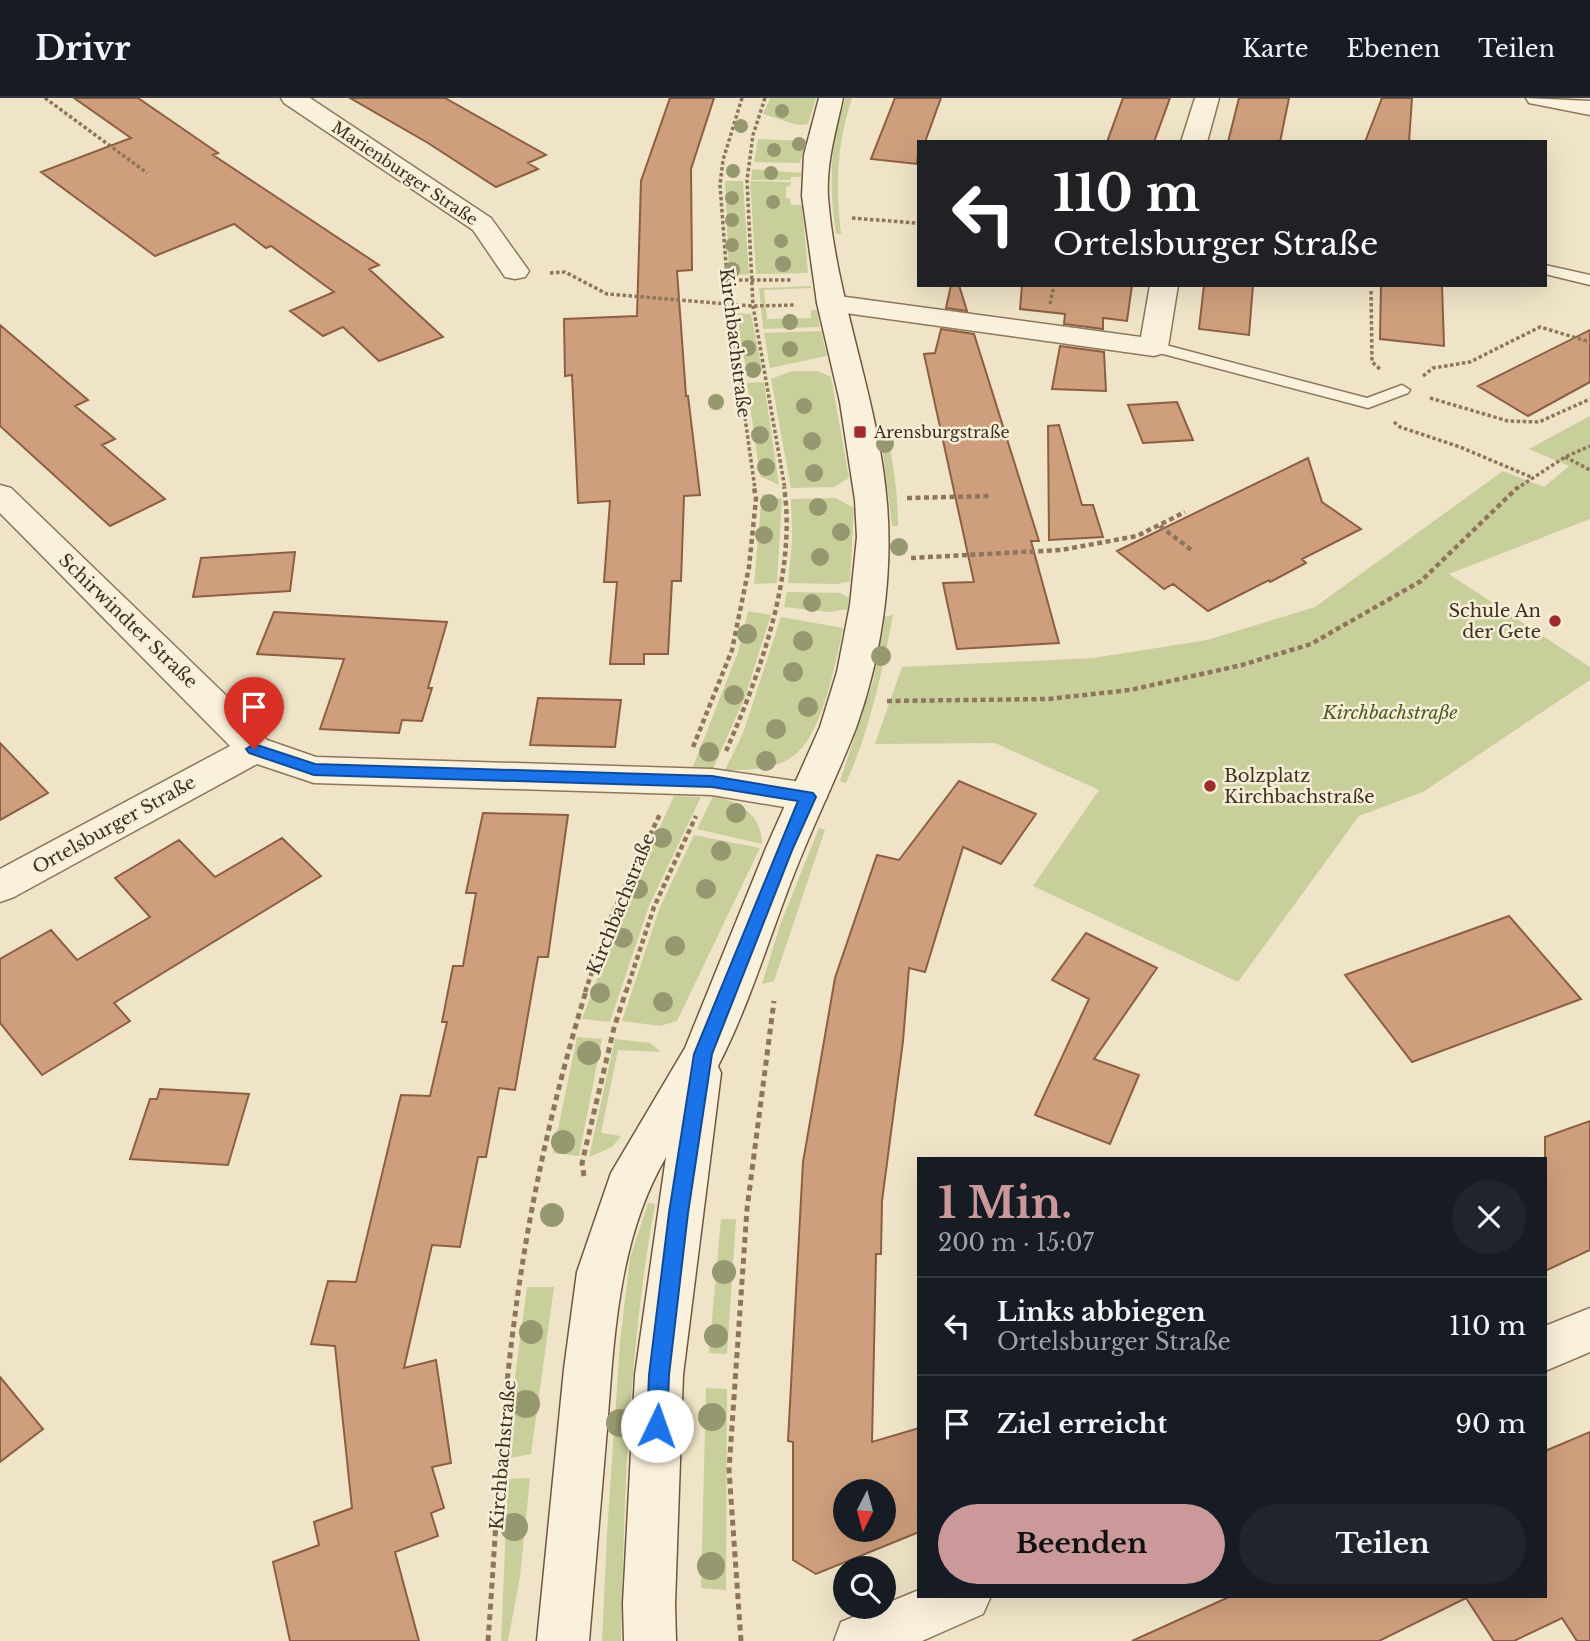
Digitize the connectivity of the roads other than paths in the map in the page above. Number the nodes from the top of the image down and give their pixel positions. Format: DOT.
graph roads {
  1 [pos="293,98"];
  2 [pos="831,98"];
  3 [pos="1207,98"];
  4 [pos="1538,98"];
  5 [pos="1590,108"];
  6 [pos="1195,140"];
  7 [pos="1547,269"];
  8 [pos="515,271"];
  9 [pos="1590,280"];
  10 [pos="1164,287"];
  11 [pos="831,303"];
  12 [pos="1154,347"];
  13 [pos="1402,390"];
  14 [pos="0,495"];
  15 [pos="254,749"];
  16 [pos="808,797"];
  17 [pos="0,887"];
  18 [pos="703,1054"];
  19 [pos="1590,1330"];
  20 [pos="1547,1348"];
  21 [pos="960,1598"];
  22 [pos="563,1641"];
  23 [pos="650,1641"];
  24 [pos="860,1641"];
  1 -- 8 [label="street, Marienburger Straße"];
  2 -- 11 [label="street"];
  3 -- 6 [label="street"];
  4 -- 5 [label="street"];
  7 -- 9 [label="lane"];
  10 -- 12 [label="street"];
  11 -- 12 [label="street"];
  11 -- 16 [label="street"];
  12 -- 13 [label="lane"];
  14 -- 15 [label="street, Schirwindter Straße"];
  15 -- 16 [label="street"];
  15 -- 17 [label="street, Ortelsburger Straße"];
  16 -- 18 [label="street"];
  18 -- 22 [label="street"];
  18 -- 23 [label="street"];
  19 -- 20 [label="street"];
  21 -- 24 [label="street"];
}
